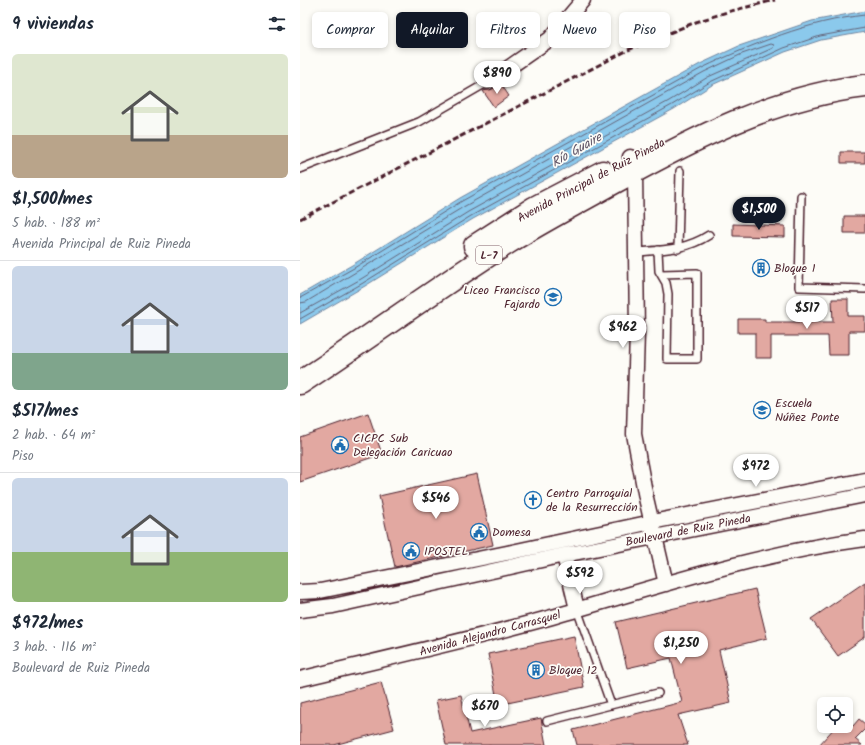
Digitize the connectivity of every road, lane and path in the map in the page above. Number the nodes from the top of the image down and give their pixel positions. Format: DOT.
graph roads {
  1 [pos="583,0"];
  2 [pos="865,73"];
  3 [pos="488,82"];
  4 [pos="865,86"];
  5 [pos="633,164"];
  6 [pos="300,169"];
  7 [pos="680,171"];
  8 [pos="801,196"];
  9 [pos="709,235"];
  10 [pos="678,249"];
  11 [pos="658,250"];
  12 [pos="636,252"];
  13 [pos="661,274"];
  14 [pos="865,289"];
  15 [pos="300,383"];
  16 [pos="865,480"];
  17 [pos="865,494"];
  18 [pos="652,522"];
  19 [pos="656,537"];
  20 [pos="865,539"];
  21 [pos="564,555"];
  22 [pos="666,584"];
  23 [pos="300,592"];
  24 [pos="578,609"];
  25 [pos="300,610"];
  26 [pos="300,679"];
  27 [pos="658,693"];
  28 [pos="611,705"];
  29 [pos="547,721"];
  1 -- 3 [label="street"];
  2 -- 5 [label="main road, Avenida Principal de Ruiz Pineda / L-7"];
  3 -- 6 [label="lane"];
  4 -- 5 [label="main road, Avenida Principal de Ruiz Pineda / L-7"];
  5 -- 12 [label="street"];
  5 -- 15 [label="main road, Avenida Principal de Ruiz Pineda / L-7"];
  7 -- 10 [label="lane"];
  8 -- 14 [label="lane"];
  9 -- 10 [label="lane"];
  10 -- 11 [label="lane"];
  11 -- 12 [label="lane"];
  11 -- 13 [label="lane"];
  12 -- 18 [label="street"];
  13 -- 13 [label="lane"];
  16 -- 18 [label="street, Boulevard de Ruiz Pineda"];
  17 -- 19 [label="street, Boulevard de Ruiz Pineda"];
  18 -- 19 [label="street"];
  18 -- 23 [label="street, Boulevard de Ruiz Pineda"];
  19 -- 21 [label="street, Boulevard de Ruiz Pineda"];
  19 -- 22 [label="street"];
  20 -- 22 [label="street, Avenida Alejandro Carrasquel"];
  21 -- 24 [label="street"];
  21 -- 25 [label="street, Boulevard de Ruiz Pineda"];
  22 -- 24 [label="street, Avenida Alejandro Carrasquel"];
  24 -- 26 [label="street, Avenida Alejandro Carrasquel"];
  24 -- 28 [label="lane"];
  27 -- 28 [label="lane"];
  28 -- 29 [label="lane"];
}
